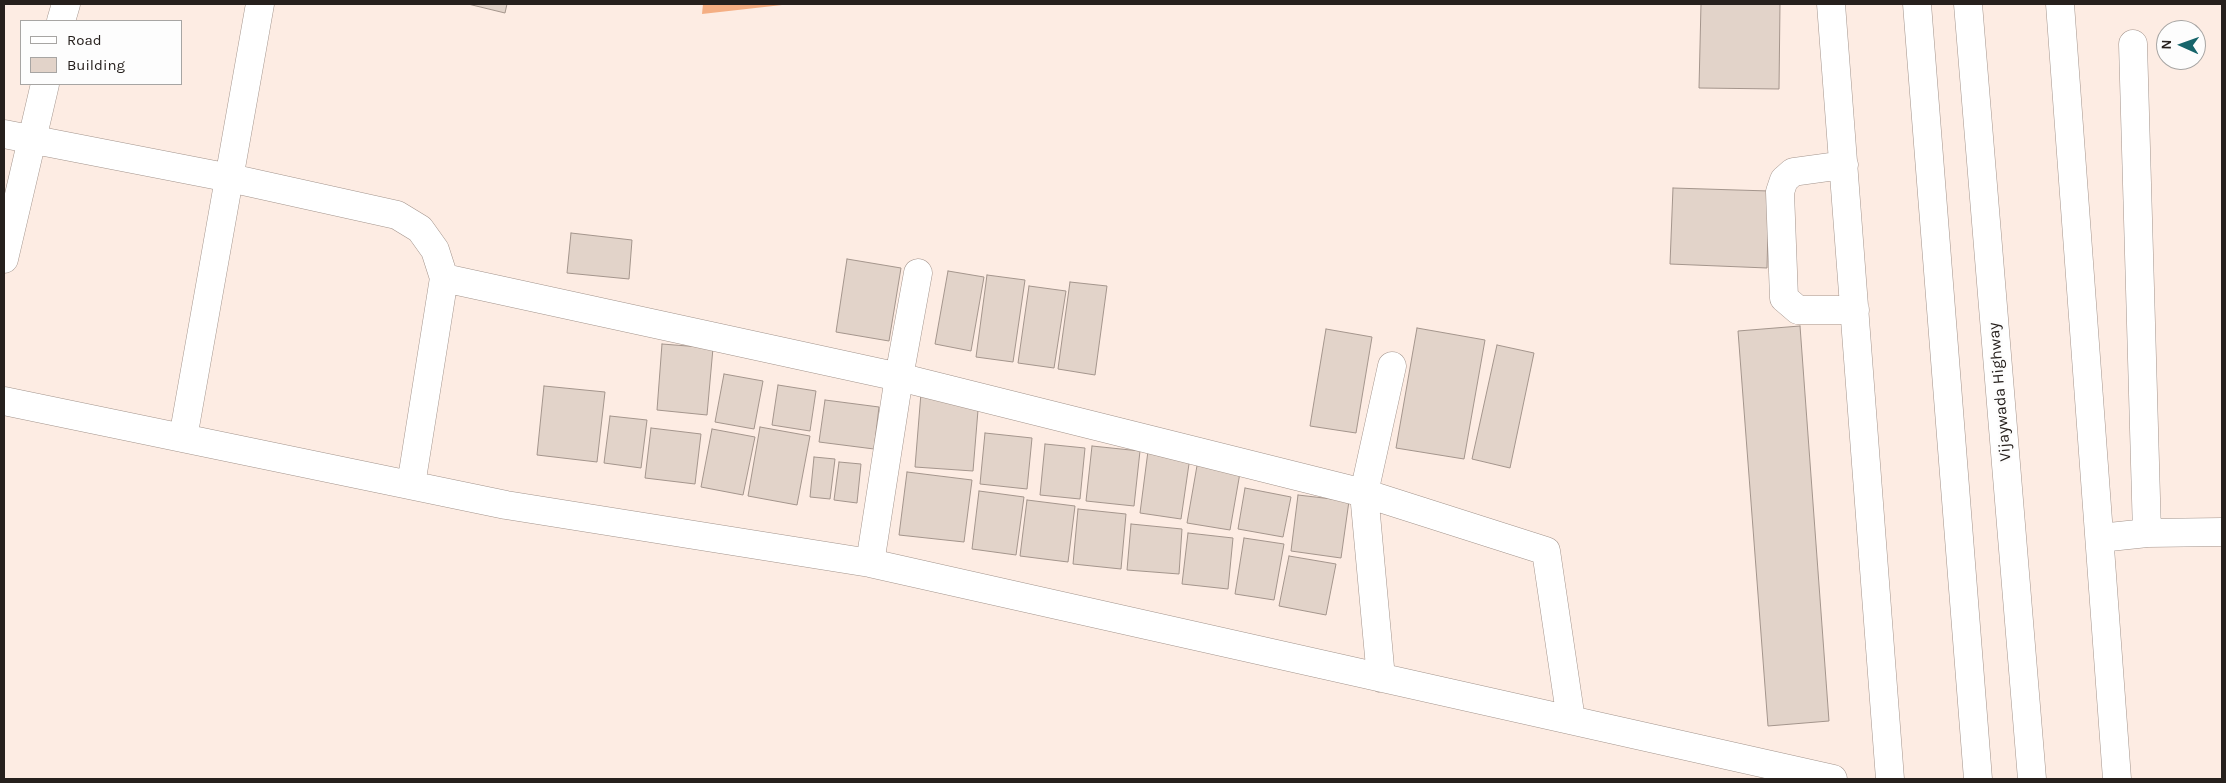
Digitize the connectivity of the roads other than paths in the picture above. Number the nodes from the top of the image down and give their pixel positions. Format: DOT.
graph roads {
  1 [pos="66,4"];
  2 [pos="260,4"];
  3 [pos="1831,4"];
  4 [pos="1917,4"];
  5 [pos="1968,4"];
  6 [pos="2060,4"];
  7 [pos="61,20"];
  8 [pos="2134,44"];
  9 [pos="45,85"];
  10 [pos="4,134"];
  11 [pos="31,138"];
  12 [pos="1844,165"];
  13 [pos="230,178"];
  14 [pos="4,259"];
  15 [pos="918,273"];
  16 [pos="444,278"];
  17 [pos="1854,310"];
  18 [pos="1392,366"];
  19 [pos="899,377"];
  20 [pos="4,401"];
  21 [pos="183,438"];
  22 [pos="411,485"];
  23 [pos="1364,493"];
  24 [pos="2222,532"];
  25 [pos="2147,533"];
  26 [pos="2100,538"];
  27 [pos="870,563"];
  28 [pos="1381,678"];
  29 [pos="1571,720"];
  30 [pos="1833,779"];
  31 [pos="1890,779"];
  32 [pos="1978,779"];
  33 [pos="2032,779"];
  34 [pos="2117,779"];
  1 -- 7 [label="main road"];
  2 -- 13 [label="main road"];
  3 -- 12 [label="main road"];
  4 -- 32 [label="main road"];
  5 -- 33 [label="main road, Vijaywada Highway"];
  6 -- 26 [label="main road"];
  8 -- 25 [label="main road"];
  9 -- 11 [label="main road"];
  10 -- 11 [label="main road"];
  11 -- 13 [label="main road"];
  11 -- 14 [label="main road"];
  12 -- 17 [label="main road"];
  12 -- 17 [label="main road"];
  13 -- 16 [label="main road"];
  13 -- 21 [label="main road"];
  15 -- 19 [label="main road"];
  16 -- 19 [label="main road"];
  16 -- 22 [label="main road"];
  17 -- 31 [label="main road"];
  18 -- 23 [label="main road"];
  19 -- 23 [label="main road"];
  19 -- 27 [label="main road"];
  20 -- 21 [label="main road"];
  21 -- 22 [label="main road"];
  22 -- 27 [label="main road"];
  23 -- 28 [label="main road"];
  23 -- 29 [label="main road"];
  24 -- 25 [label="main road"];
  25 -- 26 [label="main road"];
  26 -- 34 [label="main road"];
  27 -- 28 [label="main road"];
  28 -- 29 [label="main road"];
  29 -- 30 [label="main road"];
}
